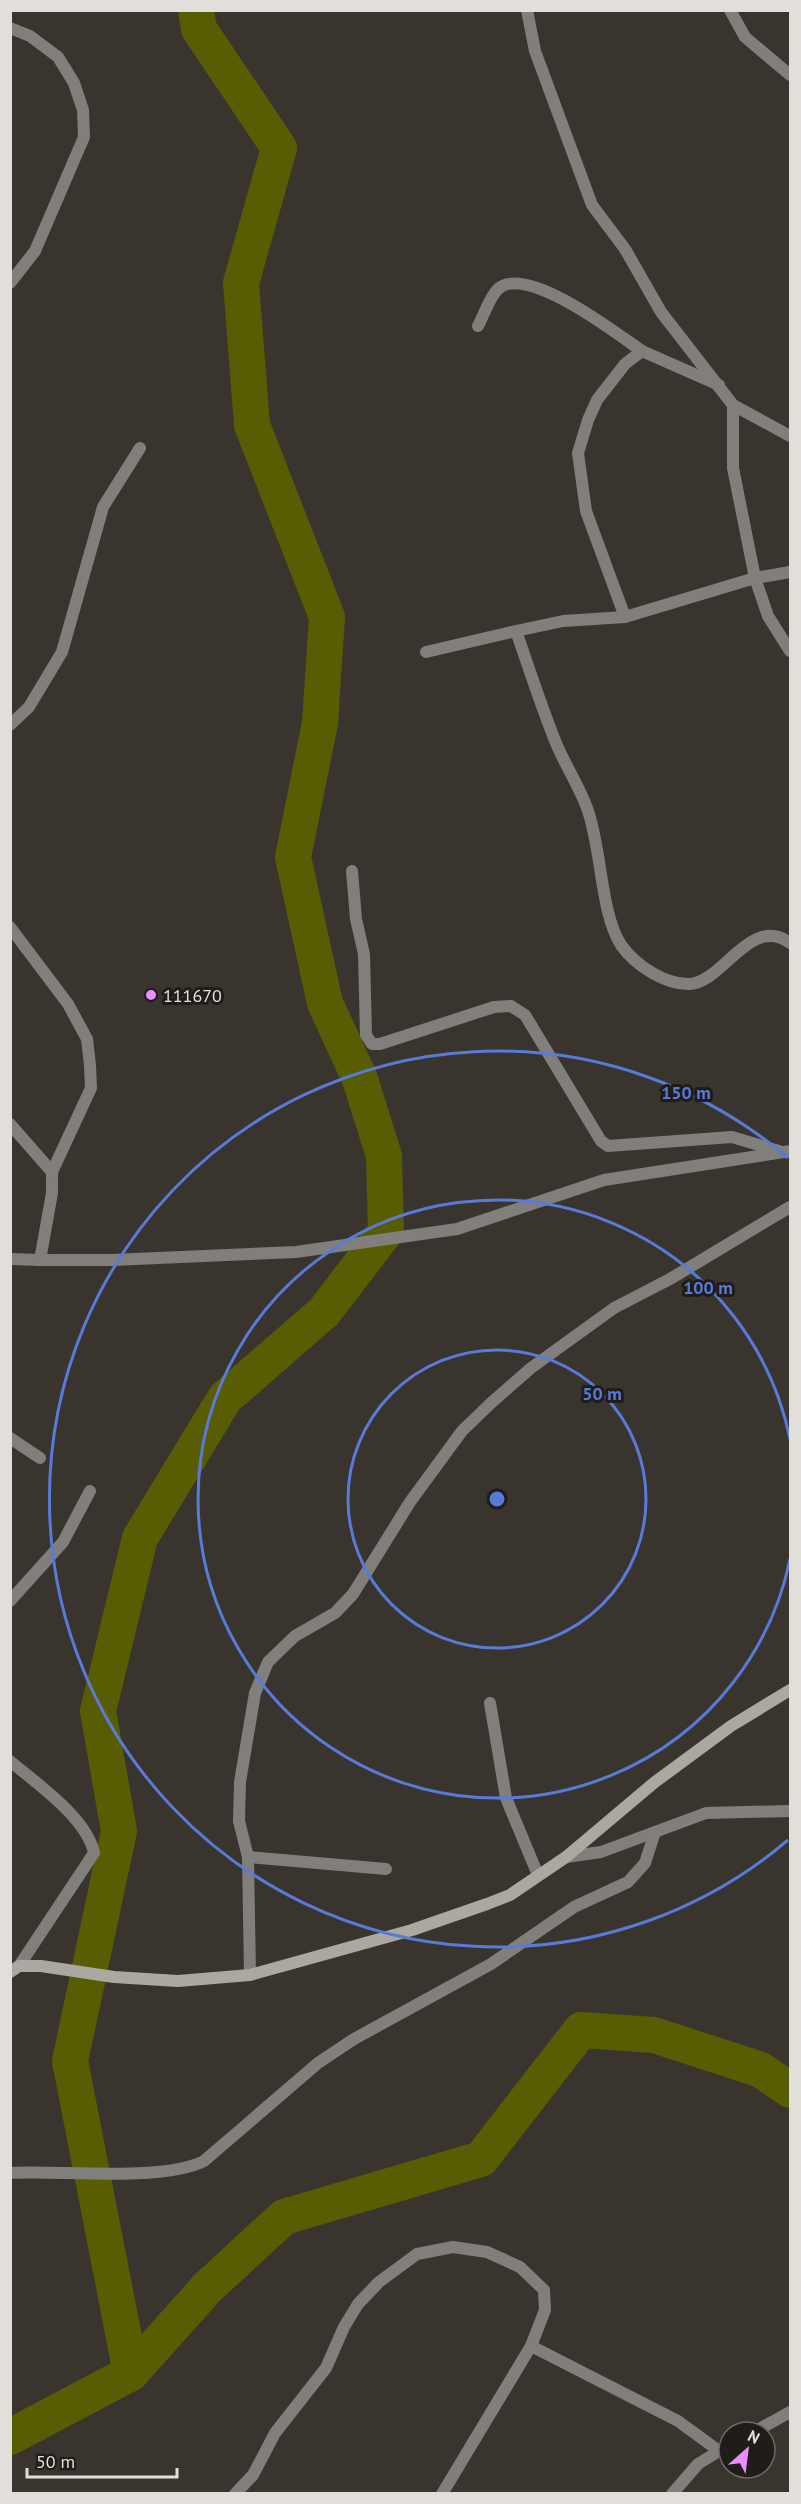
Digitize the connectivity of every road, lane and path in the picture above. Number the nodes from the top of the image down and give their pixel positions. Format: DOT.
graph roads {
  1 [pos="527,10"];
  2 [pos="730,10"];
  3 [pos="10,28"];
  4 [pos="790,75"];
  5 [pos="10,283"];
  6 [pos="478,326"];
  7 [pos="642,351"];
  8 [pos="721,386"];
  9 [pos="733,405"];
  10 [pos="790,436"];
  11 [pos="140,448"];
  12 [pos="790,572"];
  13 [pos="755,578"];
  14 [pos="625,617"];
  15 [pos="516,631"];
  16 [pos="790,651"];
  17 [pos="426,652"];
  18 [pos="10,725"];
  19 [pos="352,871"];
  20 [pos="10,927"];
  21 [pos="790,943"];
  22 [pos="10,1124"];
  23 [pos="787,1152"];
  24 [pos="52,1172"];
  25 [pos="790,1207"];
  26 [pos="10,1259"];
  27 [pos="39,1260"];
  28 [pos="10,1438"];
  29 [pos="40,1458"];
  30 [pos="90,1491"];
  31 [pos="10,1601"];
  32 [pos="790,1690"];
  33 [pos="490,1703"];
  34 [pos="10,1761"];
  35 [pos="790,1811"];
  36 [pos="655,1832"];
  37 [pos="248,1857"];
  38 [pos="566,1857"];
  39 [pos="386,1869"];
  40 [pos="538,1875"];
  41 [pos="15,1969"];
  42 [pos="250,1975"];
  43 [pos="10,2173"];
  44 [pos="531,2346"];
  45 [pos="790,2412"];
  46 [pos="776,2420"];
  47 [pos="717,2444"];
  48 [pos="717,2452"];
  49 [pos="235,2493"];
  50 [pos="442,2493"];
  51 [pos="672,2493"];
  1 -- 8 [label="street"];
  2 -- 4 [label="street"];
  3 -- 5 [label="street"];
  6 -- 7 [label="street"];
  7 -- 8 [label="street"];
  7 -- 14 [label="street"];
  8 -- 9 [label="street"];
  9 -- 10 [label="street"];
  9 -- 13 [label="street"];
  11 -- 18 [label="street"];
  12 -- 13 [label="street"];
  13 -- 14 [label="street"];
  13 -- 16 [label="street"];
  14 -- 15 [label="street"];
  15 -- 17 [label="street"];
  15 -- 21 [label="street"];
  19 -- 23 [label="street"];
  20 -- 24 [label="street"];
  22 -- 24 [label="street"];
  23 -- 27 [label="street"];
  24 -- 27 [label="street"];
  25 -- 37 [label="street"];
  26 -- 27 [label="street"];
  28 -- 29 [label="street"];
  30 -- 31 [label="street"];
  32 -- 38 [label="main road"];
  33 -- 40 [label="street"];
  34 -- 41 [label="street"];
  35 -- 36 [label="street"];
  36 -- 38 [label="street"];
  36 -- 43 [label="street"];
  37 -- 39 [label="street"];
  37 -- 42 [label="street"];
  38 -- 40 [label="main road"];
  40 -- 42 [label="main road"];
  41 -- 42 [label="main road"];
  44 -- 47 [label="street"];
  44 -- 49 [label="street"];
  44 -- 50 [label="street"];
  45 -- 46 [label="street"];
  48 -- 51 [label="street"];
}
